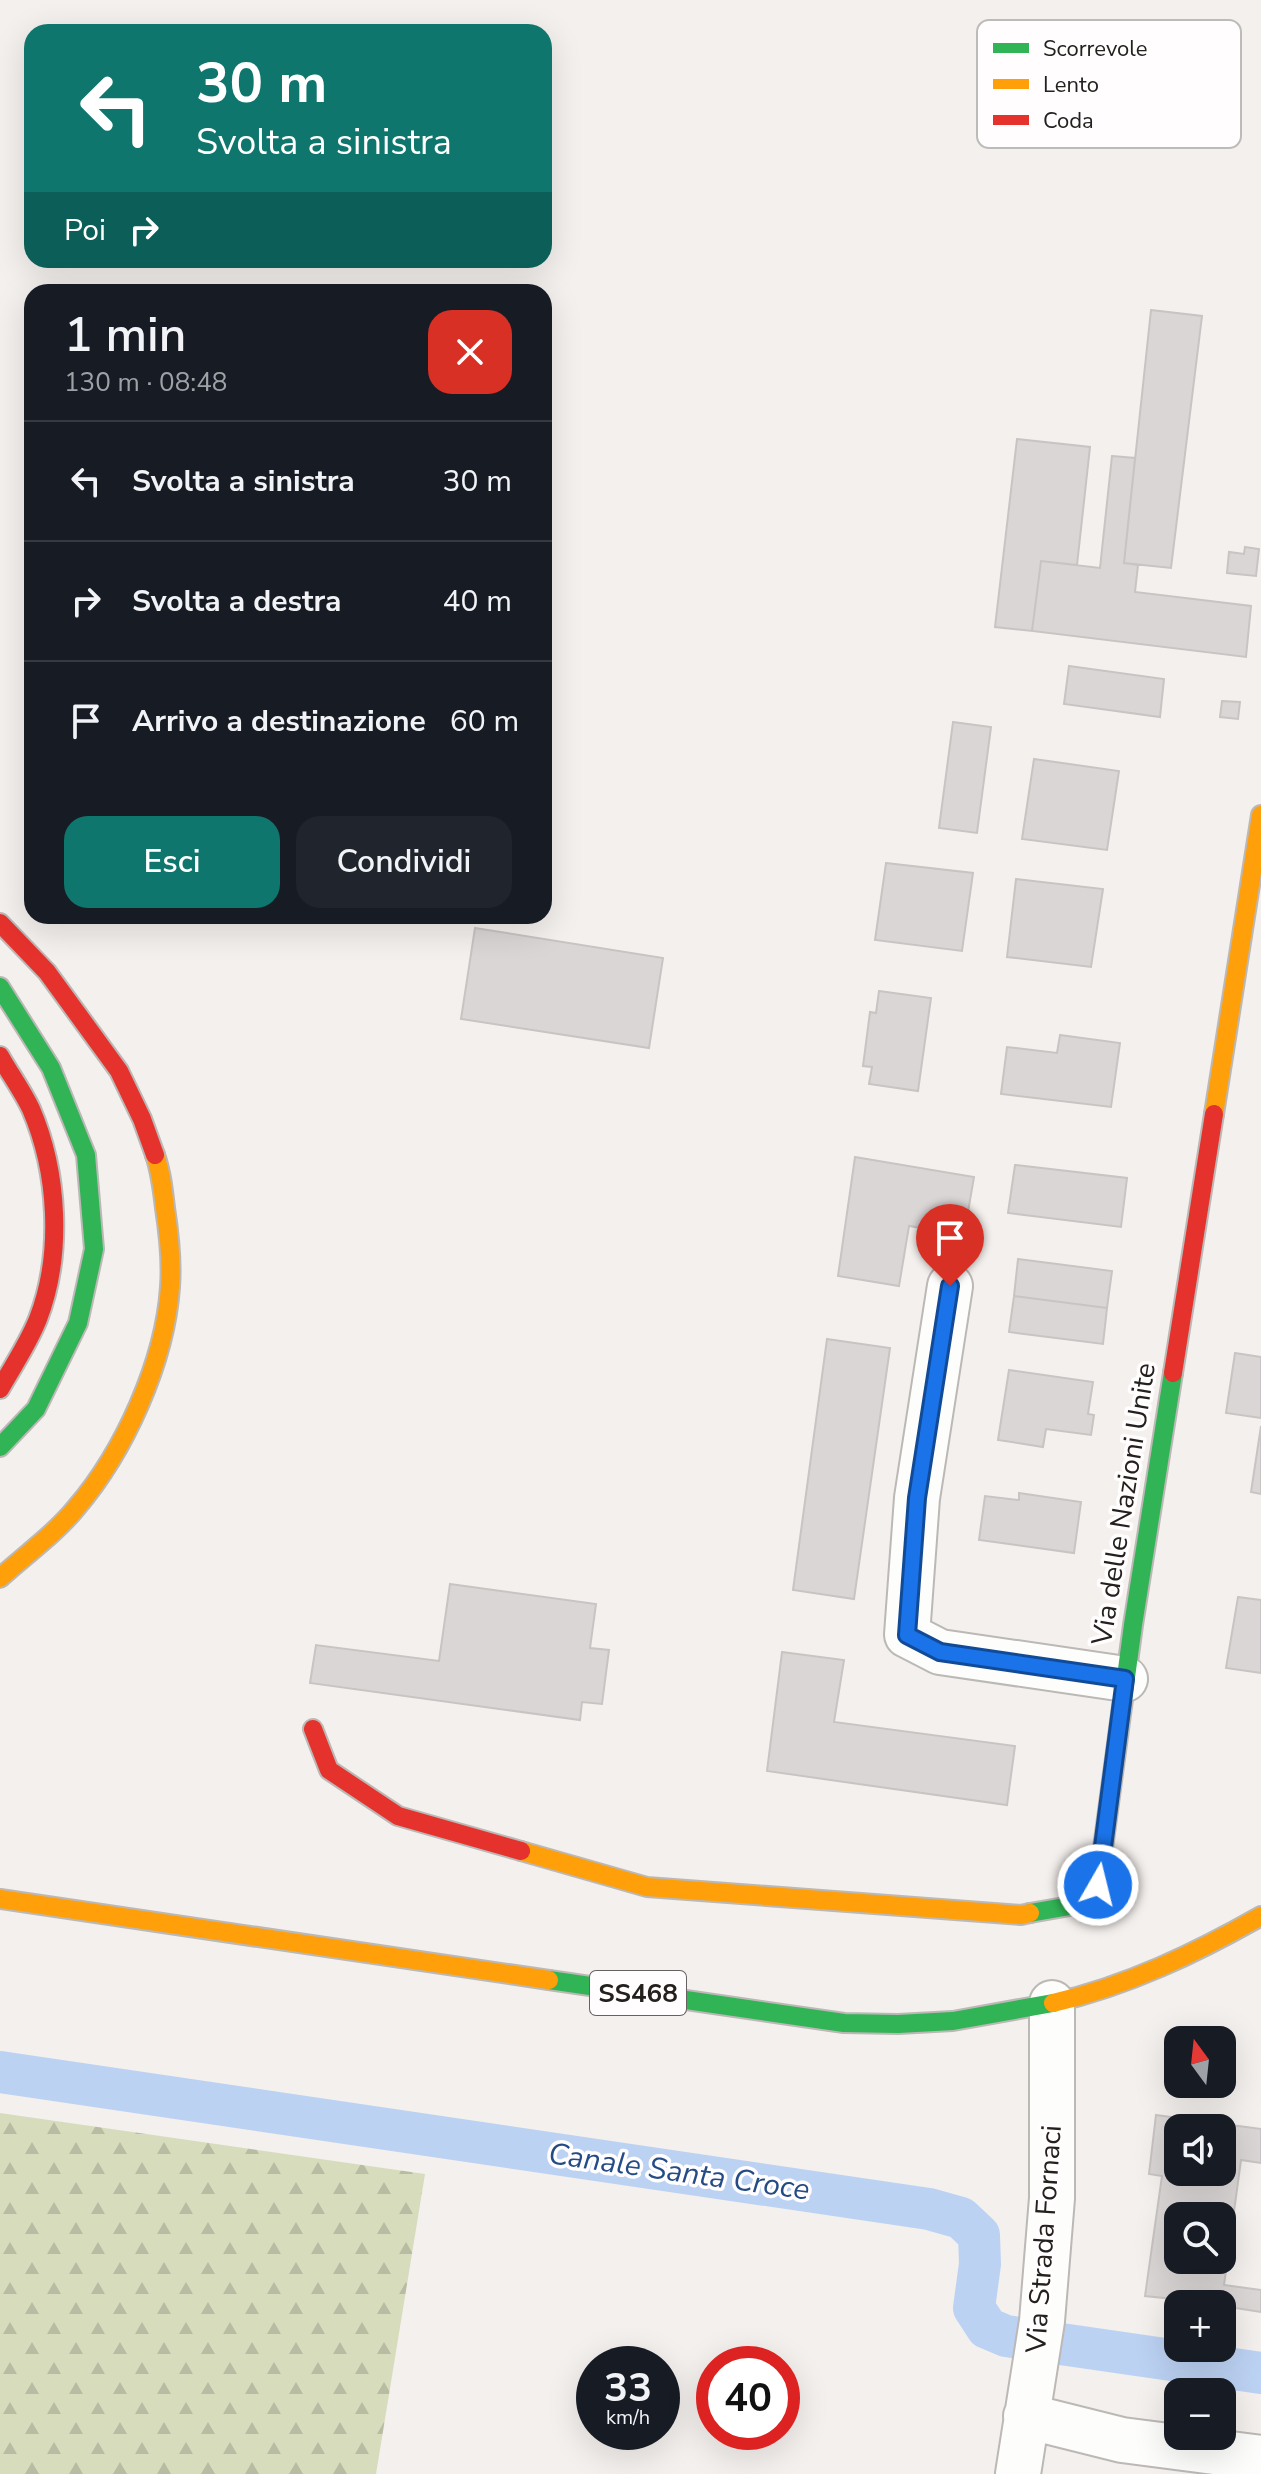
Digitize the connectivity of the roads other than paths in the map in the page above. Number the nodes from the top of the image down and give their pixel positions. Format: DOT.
graph roads {
  1 [pos="1261,818"];
  2 [pos="0,923"];
  3 [pos="0,987"];
  4 [pos="0,1056"];
  5 [pos="950,1286"];
  6 [pos="0,1389"];
  7 [pos="0,1447"];
  8 [pos="0,1578"];
  9 [pos="1125,1679"];
  10 [pos="313,1729"];
  11 [pos="0,1899"];
  12 [pos="1261,1916"];
  13 [pos="1052,2003"];
  14 [pos="1026,2416"];
  15 [pos="1120,2457"];
  16 [pos="1261,2458"];
  17 [pos="1018,2474"];
  1 -- 9 [label="main road, Via delle Nazioni Unite"];
  2 -- 8 [label="main road"];
  3 -- 7 [label="main road"];
  4 -- 6 [label="main road"];
  5 -- 9 [label="street"];
  9 -- 10 [label="main road, Via delle Nazioni Unite"];
  11 -- 13 [label="main road, SS468"];
  12 -- 13 [label="main road, SS468"];
  13 -- 14 [label="street, Via Strada Fornaci"];
  14 -- 15 [label="street"];
  14 -- 17 [label="street, Via Strada Fornaci"];
  15 -- 16 [label="street"];
}
